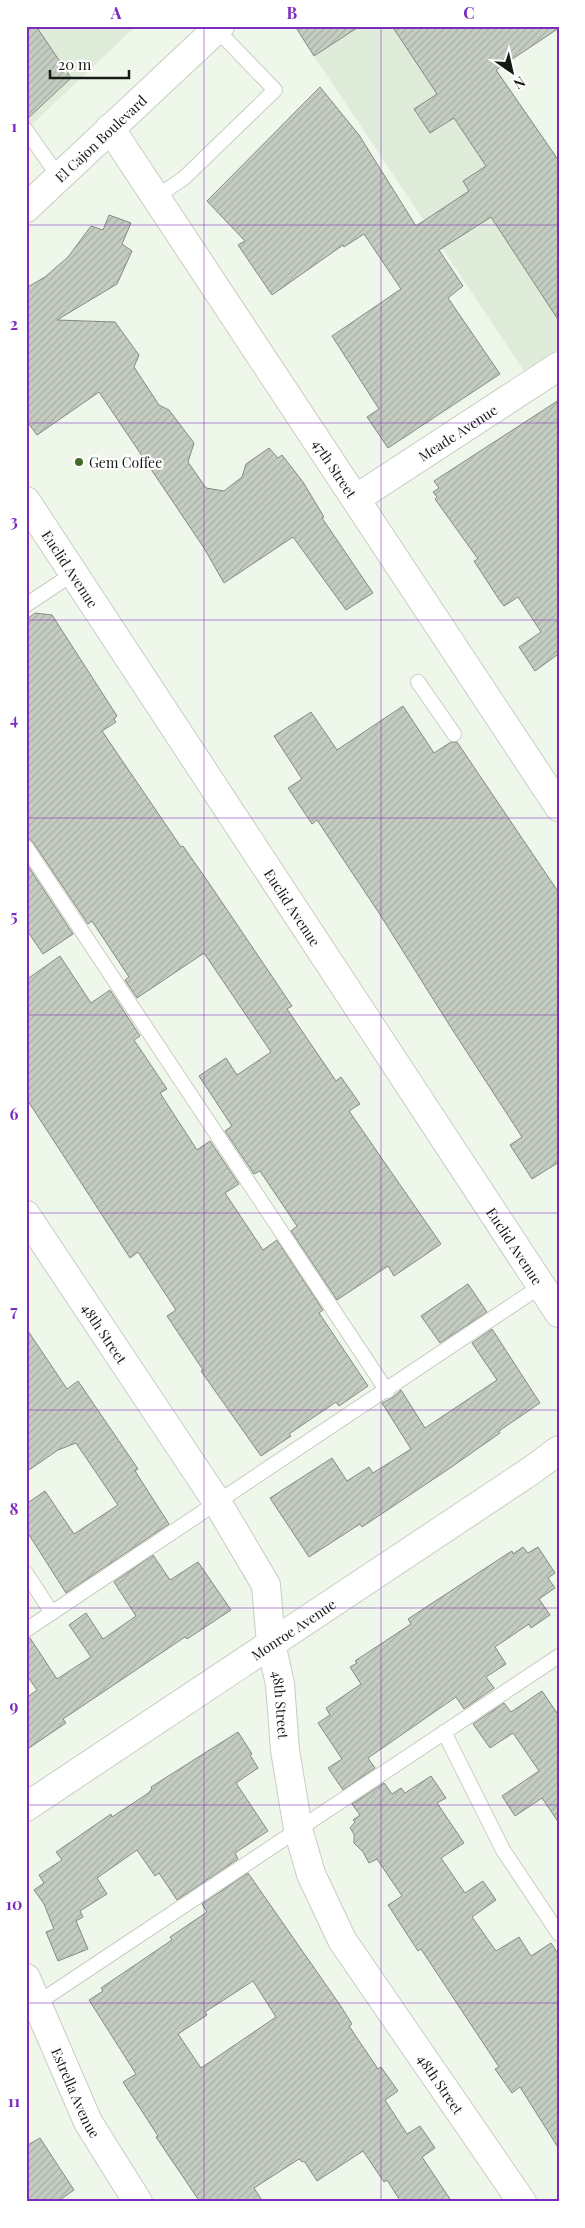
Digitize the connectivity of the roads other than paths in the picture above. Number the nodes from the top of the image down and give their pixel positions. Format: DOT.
graph roads {
  1 [pos="211,30"];
  2 [pos="110,128"];
  3 [pos="26,130"];
  4 [pos="59,177"];
  5 [pos="156,197"];
  6 [pos="26,208"];
  7 [pos="559,366"];
  8 [pos="356,498"];
  9 [pos="26,500"];
  10 [pos="74,573"];
  11 [pos="26,605"];
  12 [pos="418,682"];
  13 [pos="454,734"];
  14 [pos="559,807"];
  15 [pos="26,847"];
  16 [pos="26,1214"];
  17 [pos="541,1286"];
  18 [pos="559,1313"];
  19 [pos="387,1391"];
  20 [pos="559,1450"];
  21 [pos="217,1502"];
  22 [pos="26,1573"];
  23 [pos="52,1613"];
  24 [pos="26,1630"];
  25 [pos="271,1643"];
  26 [pos="559,1656"];
  27 [pos="444,1732"];
  28 [pos="26,1807"];
  29 [pos="298,1829"];
  30 [pos="559,1934"];
  31 [pos="26,1978"];
  32 [pos="32,2007"];
  33 [pos="138,2202"];
  34 [pos="522,2202"];
  1 -- 2 [label="street, El Cajon Boulevard"];
  1 -- 5 [label="lane"];
  2 -- 4 [label="street, El Cajon Boulevard"];
  2 -- 5 [label="street, 47th Street"];
  3 -- 4 [label="lane"];
  4 -- 6 [label="street, El Cajon Boulevard"];
  5 -- 8 [label="street, 47th Street"];
  7 -- 8 [label="street, Meade Avenue"];
  8 -- 14 [label="street, 47th Street"];
  9 -- 10 [label="street, Euclid Avenue"];
  10 -- 11 [label="lane"];
  10 -- 17 [label="street, Euclid Avenue"];
  12 -- 13 [label="lane"];
  15 -- 19 [label="lane"];
  16 -- 21 [label="street, 48th Street"];
  17 -- 18 [label="street, Euclid Avenue"];
  17 -- 19 [label="lane"];
  19 -- 21 [label="lane"];
  20 -- 25 [label="street, Monroe Avenue"];
  21 -- 23 [label="lane"];
  21 -- 25 [label="street, 48th Street"];
  22 -- 23 [label="lane"];
  23 -- 24 [label="lane"];
  25 -- 28 [label="street, Monroe Avenue"];
  25 -- 29 [label="street, 48th Street"];
  26 -- 27 [label="lane"];
  27 -- 29 [label="lane"];
  27 -- 30 [label="lane"];
  29 -- 32 [label="lane"];
  29 -- 34 [label="street, 48th Street"];
  31 -- 32 [label="street, Estrella Avenue"];
  32 -- 33 [label="street, Estrella Avenue"];
}
